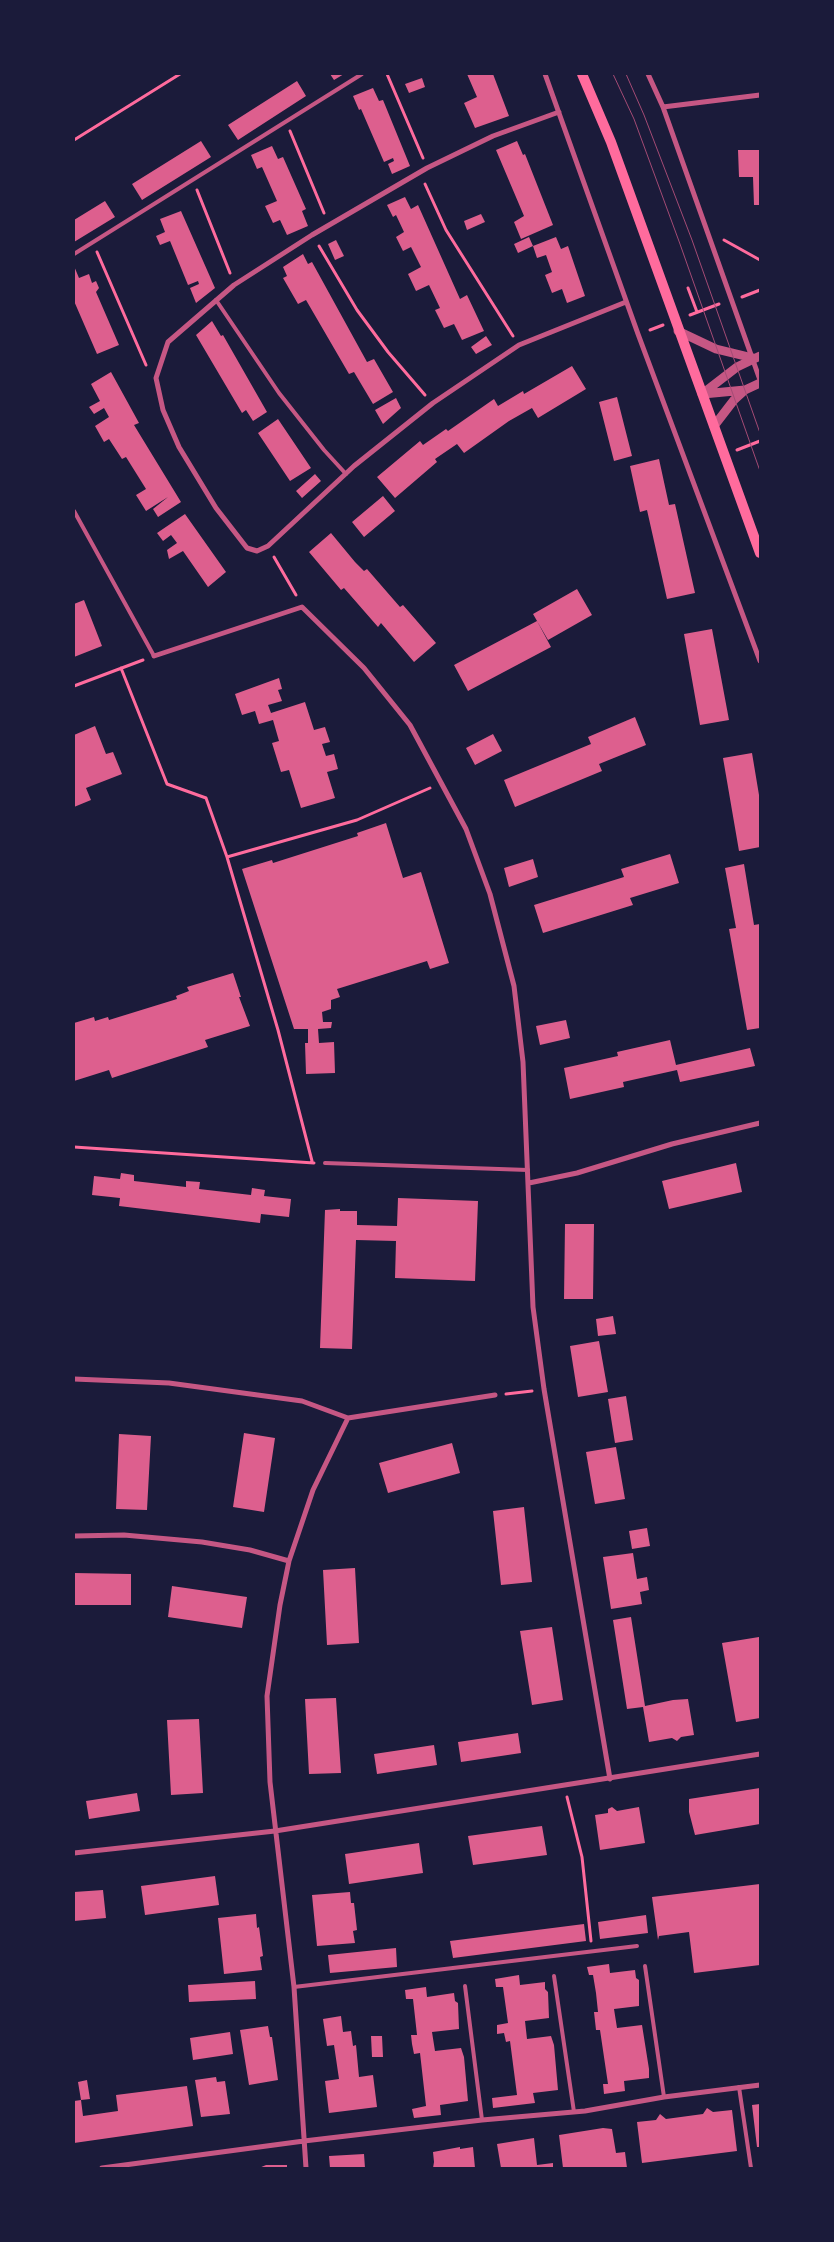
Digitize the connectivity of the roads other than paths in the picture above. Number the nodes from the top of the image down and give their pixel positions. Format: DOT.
graph roads {
  1 [pos="362,74"];
  2 [pos="545,74"];
  3 [pos="582,74"];
  4 [pos="648,74"];
  5 [pos="760,95"];
  6 [pos="663,107"];
  7 [pos="559,112"];
  8 [pos="74,254"];
  9 [pos="216,300"];
  10 [pos="626,302"];
  11 [pos="678,331"];
  12 [pos="756,357"];
  13 [pos="760,382"];
  14 [pos="745,390"];
  15 [pos="702,394"];
  16 [pos="714,426"];
  17 [pos="346,474"];
  18 [pos="74,512"];
  19 [pos="760,552"];
  20 [pos="154,656"];
  21 [pos="760,661"];
  22 [pos="760,1124"];
  23 [pos="325,1163"];
  24 [pos="528,1170"];
  25 [pos="529,1183"];
  26 [pos="74,1379"];
  27 [pos="495,1395"];
  28 [pos="348,1418"];
  29 [pos="74,1536"];
  30 [pos="289,1561"];
  31 [pos="760,1754"];
  32 [pos="610,1779"];
  33 [pos="275,1832"];
  34 [pos="74,1853"];
  35 [pos="638,1946"];
  36 [pos="645,1966"];
  37 [pos="554,1976"];
  38 [pos="465,1986"];
  39 [pos="294,1987"];
  40 [pos="760,2085"];
  41 [pos="739,2087"];
  42 [pos="664,2097"];
  43 [pos="574,2112"];
  44 [pos="482,2120"];
  45 [pos="304,2141"];
  46 [pos="102,2168"];
  47 [pos="306,2168"];
  48 [pos="751,2168"];
  1 -- 8 [label="lane"];
  2 -- 7 [label="street"];
  3 -- 11 [label="main road"];
  4 -- 6 [label="street"];
  5 -- 6 [label="street"];
  6 -- 12 [label="street"];
  7 -- 9 [label="street"];
  7 -- 10 [label="street"];
  9 -- 17 [label="lane"];
  9 -- 17 [label="street"];
  10 -- 17 [label="street"];
  10 -- 21 [label="street"];
  11 -- 12 [label="street"];
  11 -- 15 [label="main road"];
  12 -- 13 [label="street"];
  12 -- 15 [label="street"];
  13 -- 14 [label="street"];
  14 -- 15 [label="street"];
  14 -- 16 [label="street"];
  15 -- 16 [label="main road"];
  16 -- 19 [label="main road"];
  18 -- 20 [label="lane"];
  20 -- 24 [label="street"];
  22 -- 25 [label="street"];
  23 -- 24 [label="lane"];
  24 -- 25 [label="street"];
  25 -- 32 [label="street"];
  26 -- 28 [label="street"];
  27 -- 28 [label="street"];
  28 -- 30 [label="street"];
  29 -- 30 [label="street"];
  30 -- 33 [label="street"];
  31 -- 32 [label="street"];
  32 -- 33 [label="street"];
  33 -- 34 [label="street"];
  33 -- 39 [label="street"];
  35 -- 39 [label="lane"];
  36 -- 42 [label="lane"];
  37 -- 43 [label="lane"];
  38 -- 44 [label="lane"];
  39 -- 45 [label="street"];
  40 -- 41 [label="street"];
  41 -- 42 [label="street"];
  41 -- 48 [label="lane"];
  42 -- 43 [label="street"];
  43 -- 44 [label="street"];
  44 -- 45 [label="street"];
  45 -- 46 [label="street"];
  45 -- 47 [label="street"];
}
